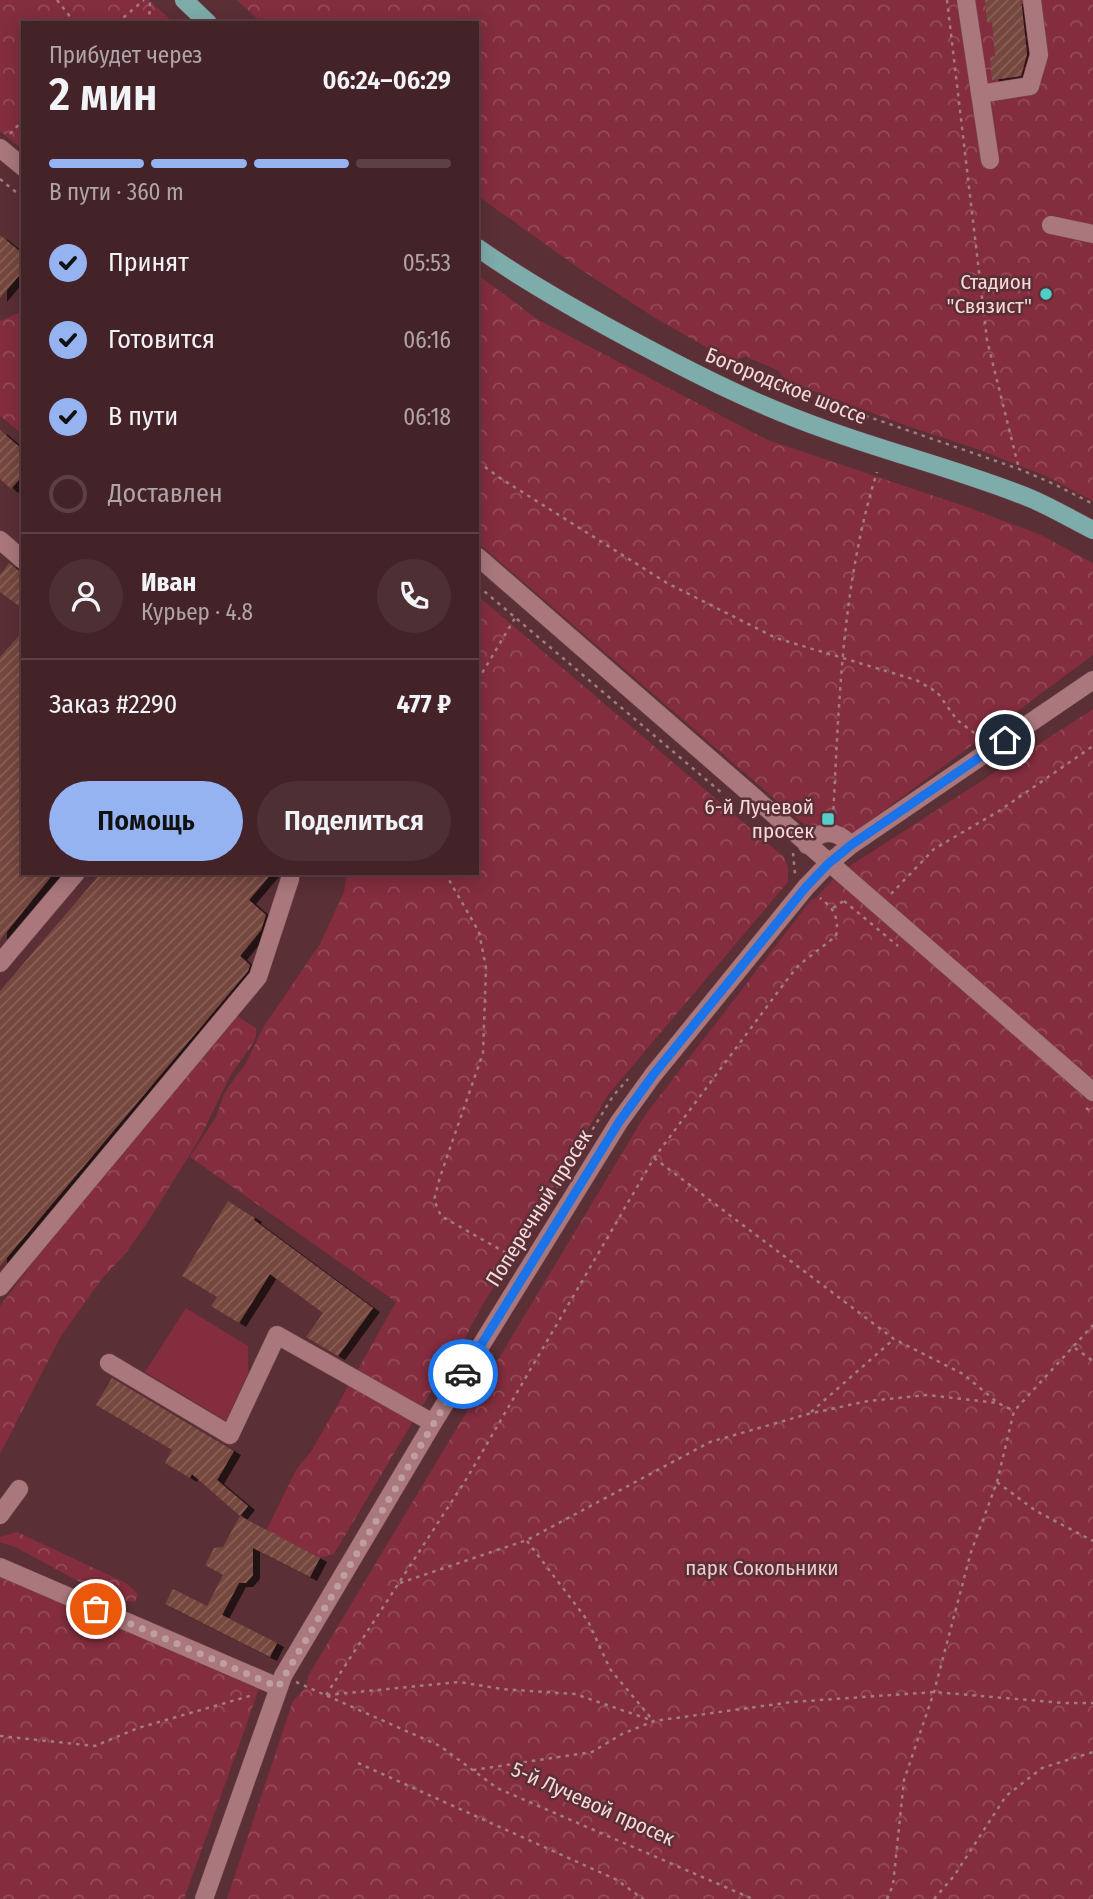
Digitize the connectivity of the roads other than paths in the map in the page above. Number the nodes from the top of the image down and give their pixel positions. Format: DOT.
graph roads {
  1 [pos="184,0"];
  2 [pos="966,0"];
  3 [pos="1032,0"];
  4 [pos="206,21"];
  5 [pos="980,93"];
  6 [pos="2,144"];
  7 [pos="990,160"];
  8 [pos="21,165"];
  9 [pos="1051,225"];
  10 [pos="1093,234"];
  11 [pos="479,249"];
  12 [pos="1093,530"];
  13 [pos="0,540"];
  14 [pos="21,558"];
  15 [pos="479,558"];
  16 [pos="1093,680"];
  17 [pos="851,845"];
  18 [pos="800,849"];
  19 [pos="828,864"];
  20 [pos="74,875"];
  21 [pos="290,875"];
  22 [pos="0,963"];
  23 [pos="1093,1092"];
  24 [pos="0,1287"];
  25 [pos="109,1363"];
  26 [pos="433,1423"];
  27 [pos="19,1489"];
  28 [pos="0,1515"];
  29 [pos="0,1567"];
  30 [pos="286,1684"];
  31 [pos="204,1899"];
  1 -- 4 [label="main road"];
  2 -- 5 [label="street"];
  3 -- 5 [label="street"];
  5 -- 7 [label="street"];
  6 -- 8 [label="street"];
  9 -- 10 [label="street"];
  11 -- 12 [label="main road, Богородское шоссе"];
  13 -- 14 [label="street"];
  15 -- 18 [label="street"];
  16 -- 17 [label="street, Поперечный просек"];
  17 -- 18 [label="street"];
  17 -- 19 [label="street, Поперечный просек"];
  18 -- 19 [label="street"];
  19 -- 23 [label="street"];
  19 -- 26 [label="street, Поперечный просек"];
  20 -- 22 [label="street"];
  21 -- 24 [label="street"];
  25 -- 26 [label="street"];
  26 -- 30 [label="street, Поперечный просек"];
  27 -- 28 [label="street"];
  29 -- 30 [label="street"];
  30 -- 31 [label="street, Поперечный просек"];
}
